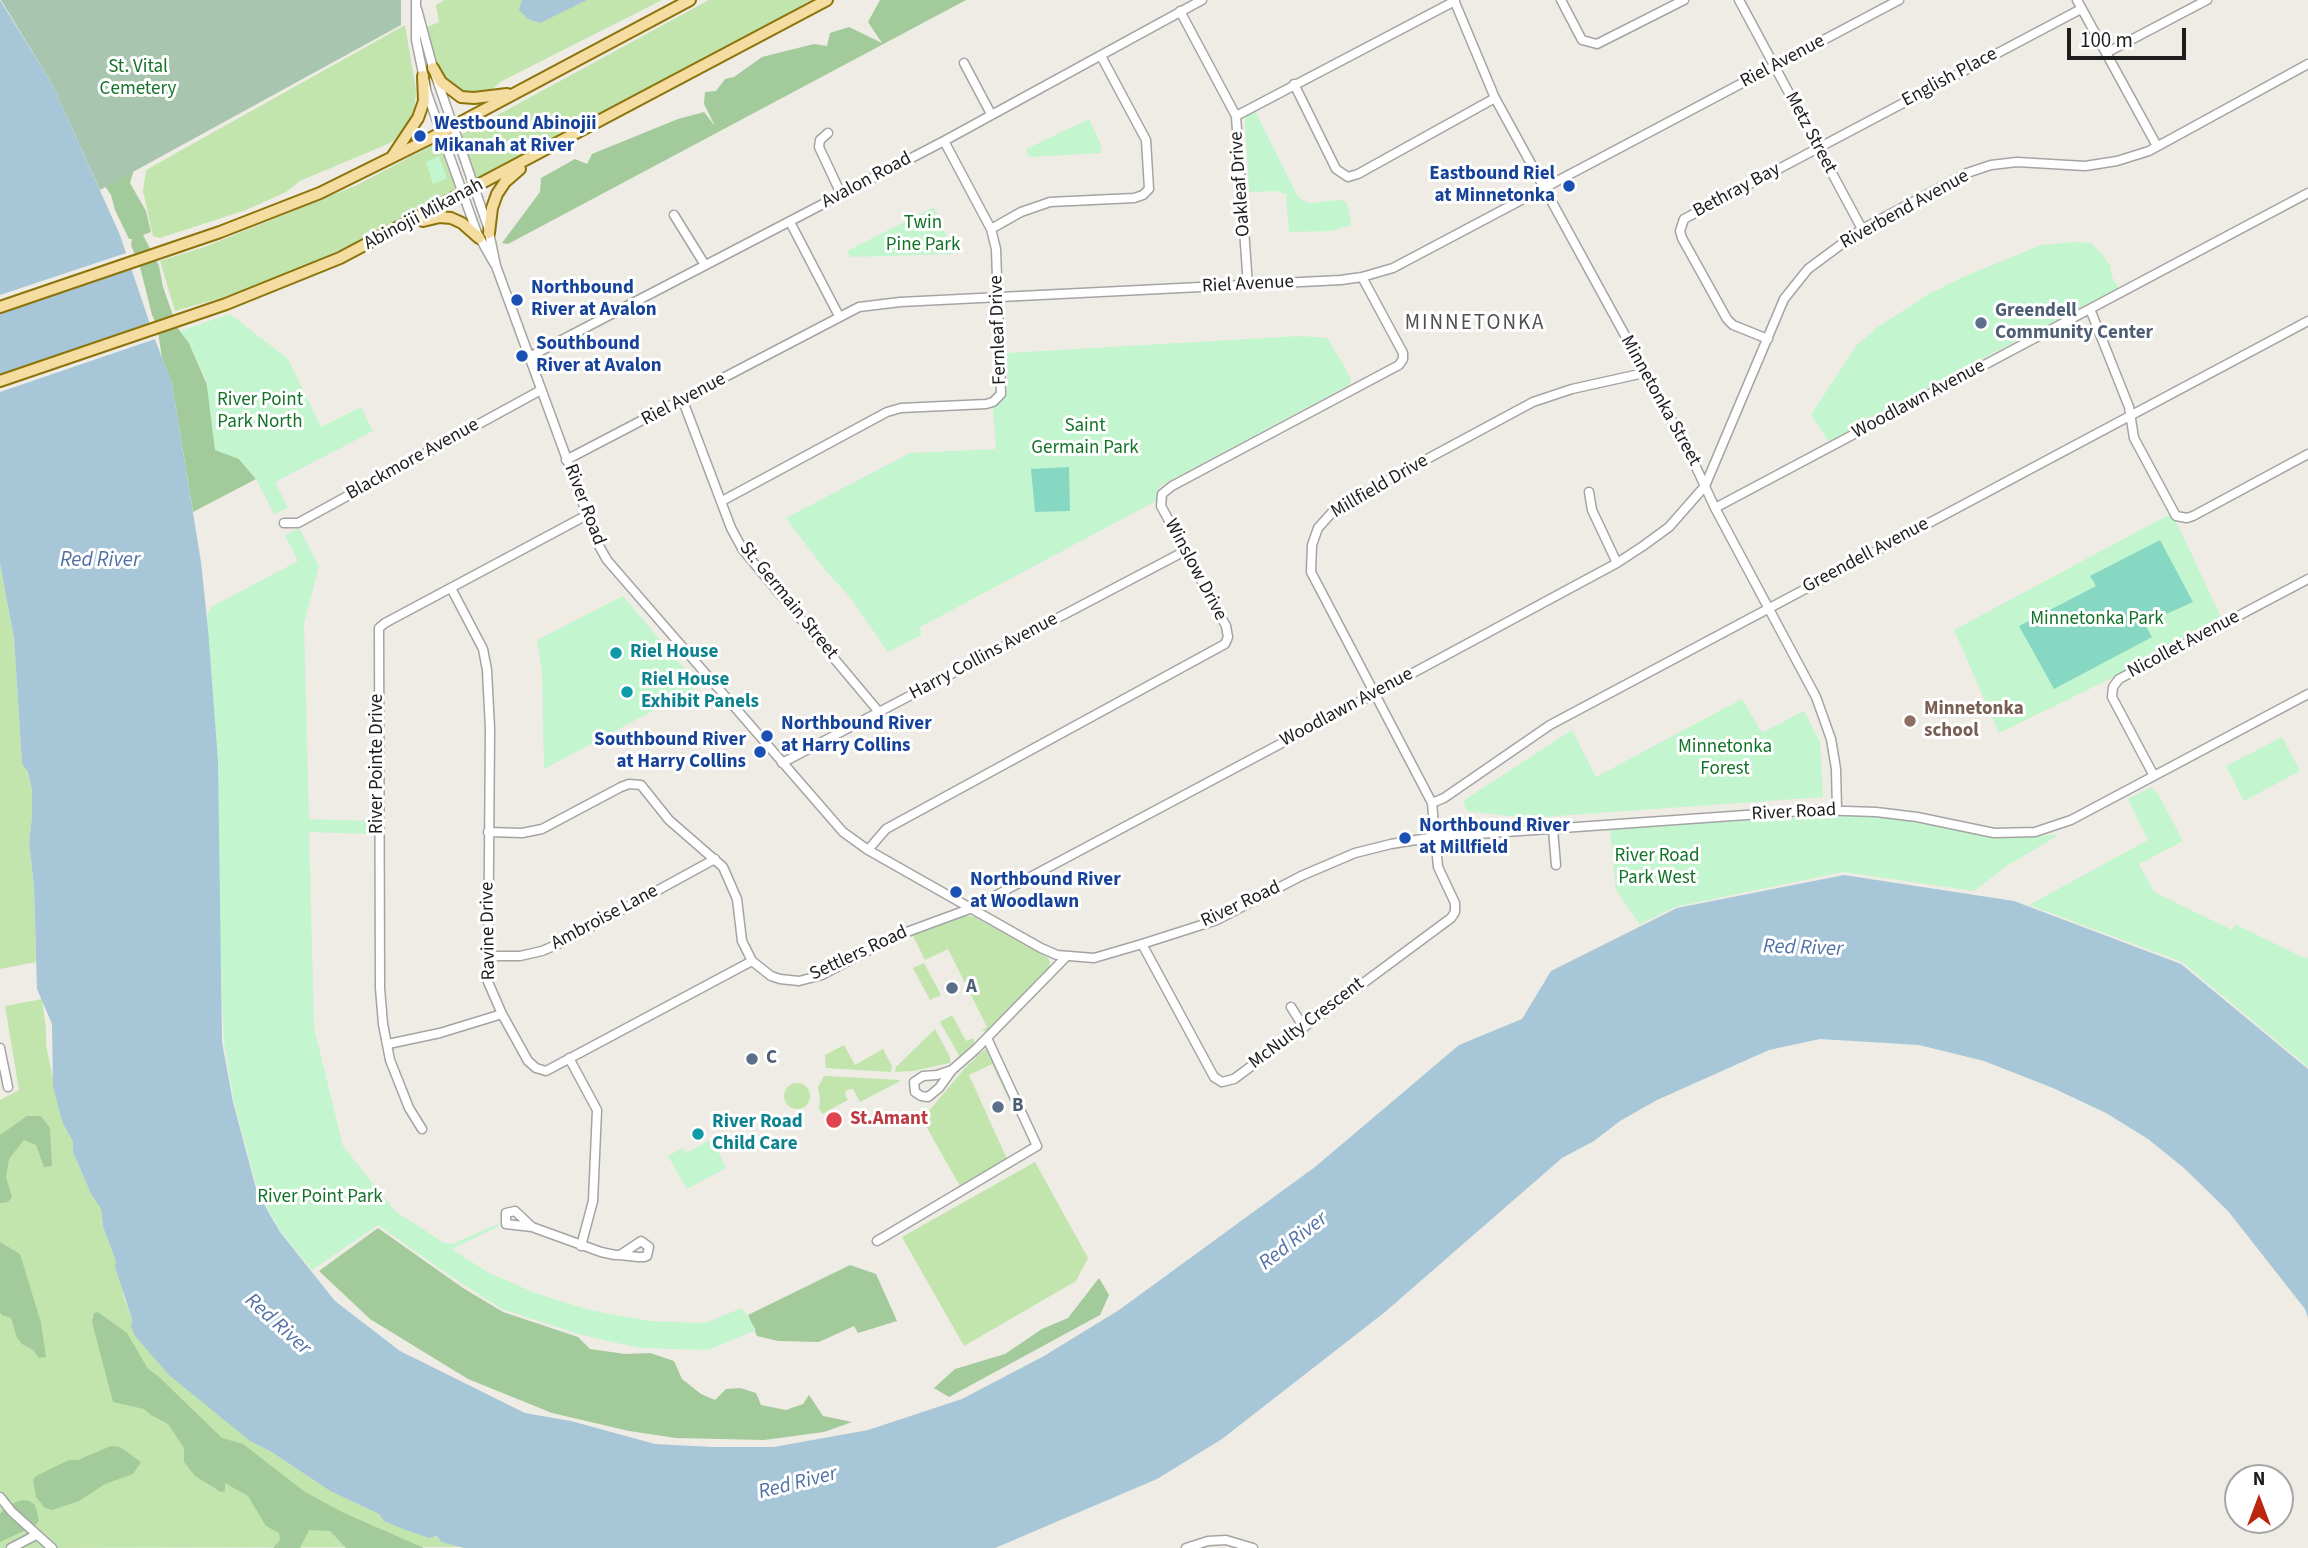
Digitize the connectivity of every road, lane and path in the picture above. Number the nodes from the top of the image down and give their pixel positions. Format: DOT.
graph roads {
  1 [pos="690,0"];
  2 [pos="827,0"];
  3 [pos="1202,0"];
  4 [pos="1455,0"];
  5 [pos="1561,0"];
  6 [pos="1684,0"];
  7 [pos="1739,0"];
  8 [pos="1899,0"];
  9 [pos="2077,0"];
  10 [pos="2207,0"];
  11 [pos="417,4"];
  12 [pos="2081,9"];
  13 [pos="1180,11"];
  14 [pos="2106,53"];
  15 [pos="1101,56"];
  16 [pos="964,63"];
  17 [pos="2308,64"];
  18 [pos="1775,67"];
  19 [pos="428,72"];
  20 [pos="1294,84"];
  21 [pos="517,92"];
  22 [pos="1495,98"];
  23 [pos="991,114"];
  24 [pos="1236,116"];
  25 [pos="453,126"];
  26 [pos="441,132"];
  27 [pos="828,134"];
  28 [pos="944,141"];
  29 [pos="2157,146"];
  30 [pos="1818,148"];
  31 [pos="535,156"];
  32 [pos="390,159"];
  33 [pos="1544,189"];
  34 [pos="468,191"];
  35 [pos="2308,193"];
  36 [pos="841,194"];
  37 [pos="674,215"];
  38 [pos="790,222"];
  39 [pos="992,229"];
  40 [pos="1862,229"];
  41 [pos="397,230"];
  42 [pos="484,235"];
  43 [pos="705,265"];
  44 [pos="1362,277"];
  45 [pos="1248,286"];
  46 [pos="998,298"];
  47 [pos="0,307"];
  48 [pos="2090,309"];
  49 [pos="839,317"];
  50 [pos="2308,321"];
  51 [pos="1769,339"];
  52 [pos="529,357"];
  53 [pos="1644,373"];
  54 [pos="0,380"];
  55 [pos="541,390"];
  56 [pos="683,401"];
  57 [pos="2130,418"];
  58 [pos="2308,454"];
  59 [pos="566,460"];
  60 [pos="1705,486"];
  61 [pos="1589,492"];
  62 [pos="722,501"];
  63 [pos="1715,508"];
  64 [pos="587,515"];
  65 [pos="284,523"];
  66 [pos="1185,551"];
  67 [pos="1617,563"];
  68 [pos="2308,579"];
  69 [pos="451,588"];
  70 [pos="1768,608"];
  71 [pos="1374,694"];
  72 [pos="2308,694"];
  73 [pos="879,712"];
  74 [pos="782,763"];
  75 [pos="2154,776"];
  76 [pos="1432,803"];
  77 [pos="1837,810"];
  78 [pos="1553,829"];
  79 [pos="488,832"];
  80 [pos="1435,837"];
  81 [pos="868,850"];
  82 [pos="715,859"];
  83 [pos="1556,865"];
  84 [pos="972,908"];
  85 [pos="1142,944"];
  86 [pos="488,957"];
  87 [pos="1066,957"];
  88 [pos="752,961"];
  89 [pos="1291,1007"];
  90 [pos="502,1014"];
  91 [pos="1303,1026"];
  92 [pos="987,1038"];
  93 [pos="388,1044"];
  94 [pos="0,1048"];
  95 [pos="569,1058"];
  96 [pos="952,1070"];
  97 [pos="8,1087"];
  98 [pos="422,1129"];
  99 [pos="532,1227"];
  100 [pos="877,1241"];
  101 [pos="581,1246"];
  102 [pos="620,1255"];
  103 [pos="0,1497"];
  104 [pos="36,1535"];
  105 [pos="1248,1546"];
  106 [pos="11,1548"];
  107 [pos="52,1548"];
  108 [pos="1186,1548"];
  1 -- 21 [label="main road"];
  2 -- 31 [label="main road, Abinojii Mikanah"];
  3 -- 13 [label="street, Avalon Road"];
  4 -- 20 [label="street"];
  4 -- 22 [label="street, Minnetonka Street"];
  5 -- 6 [label="street"];
  7 -- 18 [label="street, Metz Street"];
  8 -- 18 [label="street, Riel Avenue"];
  9 -- 12 [label="street"];
  10 -- 14 [label="street"];
  11 -- 19 [label="street, River Road"];
  12 -- 14 [label="street"];
  12 -- 30 [label="street, English Place"];
  13 -- 15 [label="street, Avalon Road"];
  13 -- 24 [label="street, Oakleaf Drive"];
  14 -- 29 [label="street"];
  15 -- 23 [label="street, Avalon Road"];
  15 -- 39 [label="street"];
  16 -- 23 [label="street"];
  17 -- 29 [label="street, Riverbend Avenue"];
  18 -- 30 [label="street, Metz Street"];
  18 -- 33 [label="street, Riel Avenue"];
  19 -- 21 [label="main road"];
  19 -- 25 [label="street, River Road"];
  19 -- 26 [label="street, River Road"];
  19 -- 32 [label="main road"];
  20 -- 22 [label="street"];
  20 -- 24 [label="street"];
  21 -- 25 [label="main road"];
  22 -- 33 [label="street, Minnetonka Street"];
  23 -- 28 [label="street, Avalon Road"];
  24 -- 45 [label="street, Oakleaf Drive"];
  25 -- 26 [label="main road"];
  25 -- 34 [label="street, River Road"];
  26 -- 32 [label="main road"];
  26 -- 34 [label="street, River Road"];
  27 -- 36 [label="street"];
  28 -- 36 [label="street, Avalon Road"];
  28 -- 39 [label="street, Fernleaf Drive"];
  29 -- 40 [label="street, Riverbend Avenue"];
  30 -- 40 [label="street, Metz Street"];
  30 -- 51 [label="street, Bethray Bay"];
  31 -- 34 [label="main road, Abinojii Mikanah"];
  31 -- 42 [label="main road"];
  32 -- 47 [label="main road"];
  33 -- 44 [label="street, Riel Avenue"];
  33 -- 53 [label="street, Minnetonka Street"];
  34 -- 41 [label="main road, Abinojii Mikanah"];
  34 -- 42 [label="street, River Road"];
  34 -- 42 [label="street, River Road"];
  35 -- 48 [label="street, Woodlawn Avenue"];
  36 -- 38 [label="street, Avalon Road"];
  37 -- 43 [label="street"];
  38 -- 43 [label="street, Avalon Road"];
  38 -- 49 [label="street"];
  39 -- 46 [label="street, Fernleaf Drive"];
  40 -- 51 [label="street, Riverbend Avenue"];
  41 -- 42 [label="main road"];
  41 -- 54 [label="main road, Abinojii Mikanah"];
  42 -- 52 [label="street, River Road"];
  43 -- 52 [label="street, Avalon Road"];
  44 -- 45 [label="street, Riel Avenue"];
  44 -- 66 [label="street, Winslow Drive"];
  45 -- 46 [label="street, Riel Avenue"];
  46 -- 49 [label="street, Riel Avenue"];
  46 -- 62 [label="street, Fernleaf Drive"];
  48 -- 57 [label="street"];
  48 -- 63 [label="street, Woodlawn Avenue"];
  49 -- 56 [label="street, Riel Avenue"];
  50 -- 57 [label="street, Greendell Avenue"];
  51 -- 60 [label="street, Riverbend Avenue"];
  52 -- 55 [label="street, River Road"];
  53 -- 60 [label="street, Minnetonka Street"];
  53 -- 71 [label="street, Millfield Drive"];
  55 -- 59 [label="street, River Road"];
  55 -- 65 [label="street, Blackmore Avenue"];
  56 -- 59 [label="street, Riel Avenue"];
  56 -- 62 [label="street, St. Germain Street"];
  57 -- 58 [label="street"];
  57 -- 70 [label="street, Greendell Avenue"];
  59 -- 64 [label="street, River Road"];
  60 -- 63 [label="street, Minnetonka Street"];
  60 -- 67 [label="street, Woodlawn Avenue"];
  61 -- 67 [label="street"];
  62 -- 73 [label="street, St. Germain Street"];
  63 -- 70 [label="street, Minnetonka Street"];
  64 -- 69 [label="street, River Pointe Drive"];
  64 -- 74 [label="street, River Road"];
  66 -- 73 [label="street, Harry Collins Avenue"];
  66 -- 81 [label="street, Winslow Drive"];
  67 -- 71 [label="street, Woodlawn Avenue"];
  68 -- 75 [label="street, Nicollet Avenue"];
  69 -- 79 [label="street, Ravine Drive"];
  69 -- 93 [label="street, River Pointe Drive"];
  70 -- 76 [label="street, Greendell Avenue"];
  70 -- 77 [label="street, Minnetonka Street"];
  71 -- 76 [label="street, Millfield Drive"];
  71 -- 84 [label="street, Woodlawn Avenue"];
  72 -- 75 [label="street, River Road"];
  73 -- 74 [label="street, Harry Collins Avenue"];
  74 -- 81 [label="street, River Road"];
  75 -- 77 [label="street, River Road"];
  76 -- 80 [label="street, Millfield Drive"];
  77 -- 78 [label="street, River Road"];
  78 -- 80 [label="street, River Road"];
  78 -- 83 [label="street"];
  79 -- 82 [label="street"];
  79 -- 86 [label="street, Ravine Drive"];
  80 -- 85 [label="street, River Road"];
  80 -- 91 [label="street, McNulty Crescent"];
  81 -- 84 [label="street, River Road"];
  82 -- 86 [label="street, Ambroise Lane"];
  82 -- 88 [label="street"];
  84 -- 87 [label="street, River Road"];
  84 -- 88 [label="street, Settlers Road"];
  85 -- 87 [label="street, River Road"];
  85 -- 91 [label="street, McNulty Crescent"];
  86 -- 90 [label="street, Ravine Drive"];
  87 -- 92 [label="street"];
  88 -- 95 [label="street, Ravine Drive"];
  89 -- 91 [label="street"];
  90 -- 93 [label="street"];
  90 -- 95 [label="street, Ravine Drive"];
  92 -- 96 [label="street"];
  92 -- 100 [label="street"];
  93 -- 98 [label="street, River Pointe Drive"];
  94 -- 97 [label="street"];
  95 -- 101 [label="street"];
  96 -- 96 [label="street"];
  99 -- 101 [label="street"];
  101 -- 102 [label="street"];
  103 -- 104 [label="street"];
  104 -- 106 [label="street"];
  104 -- 107 [label="street"];
  105 -- 108 [label="street"];
}
